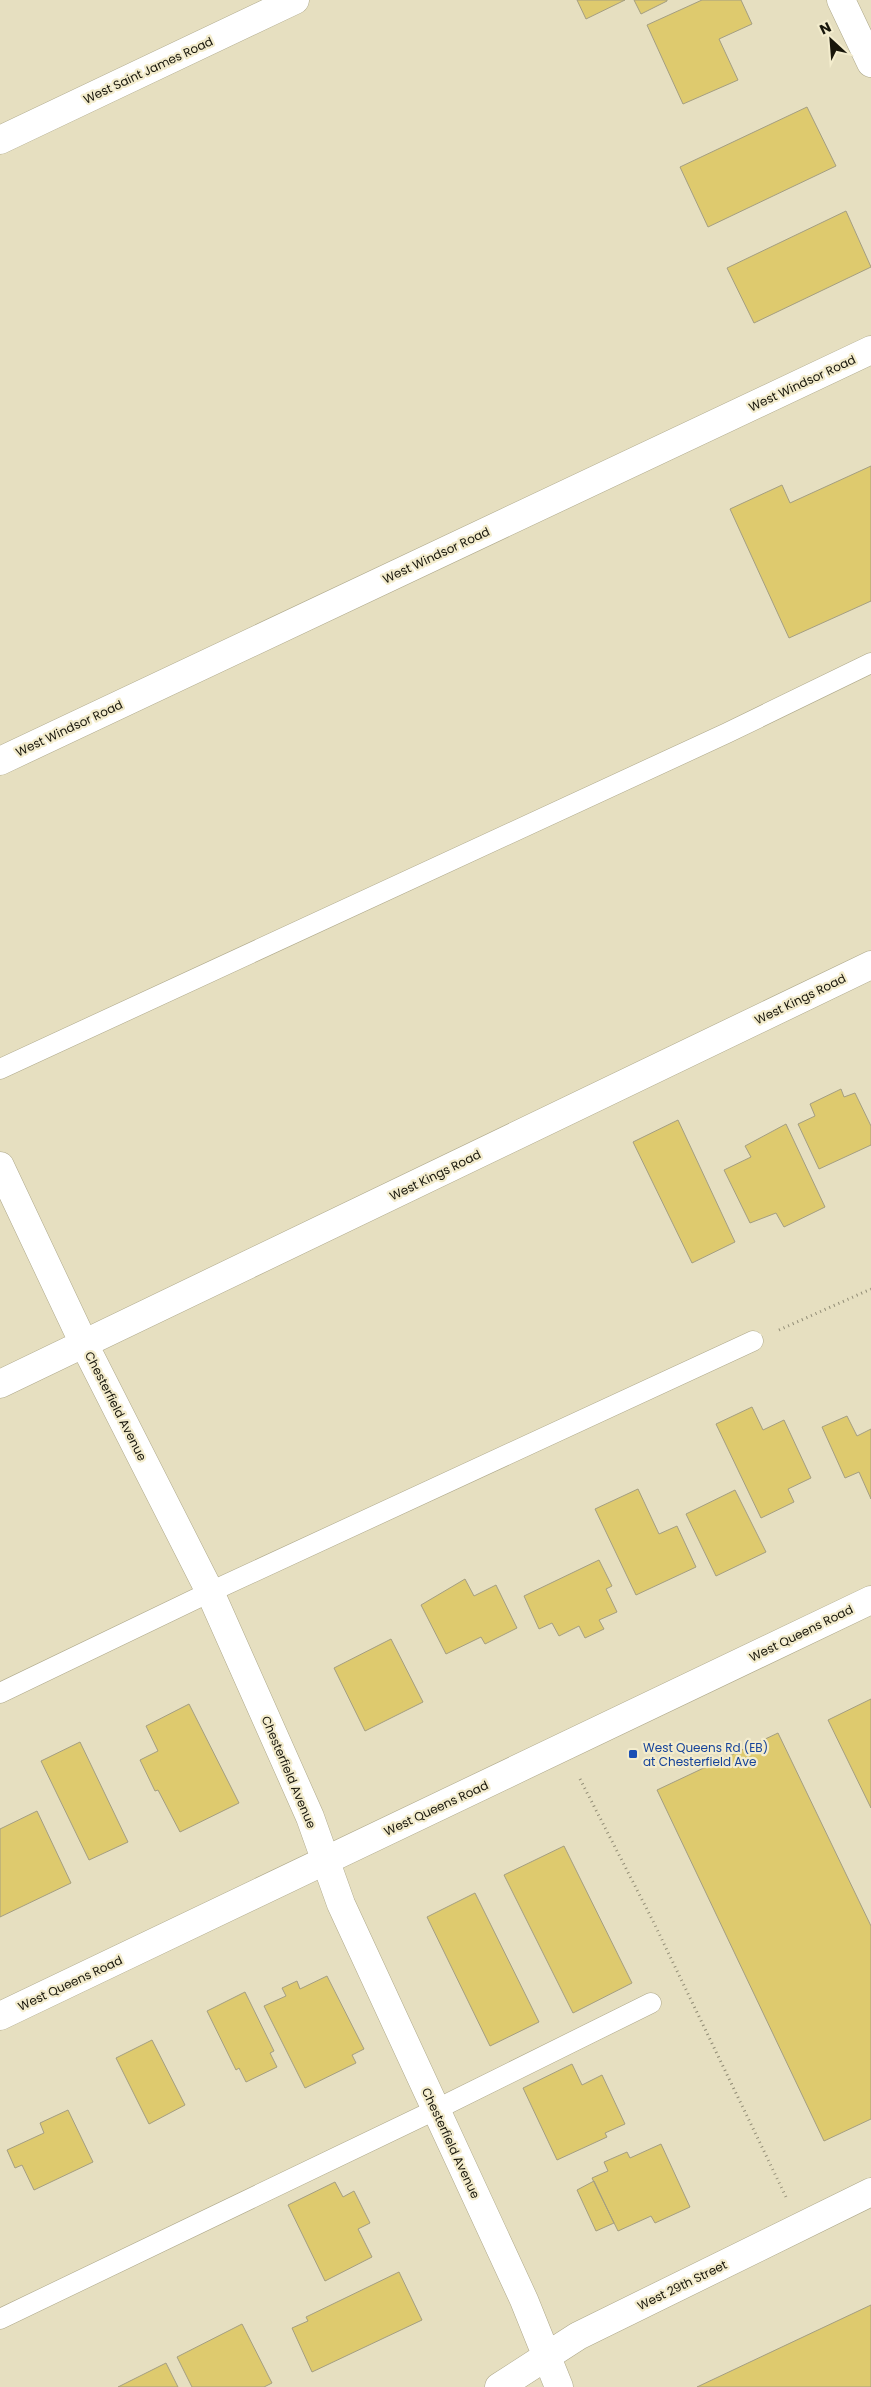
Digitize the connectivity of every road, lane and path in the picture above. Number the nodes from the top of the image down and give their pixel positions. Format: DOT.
graph roads {
  1 [pos="295,0"];
  2 [pos="841,0"];
  3 [pos="870,60"];
  4 [pos="0,140"];
  5 [pos="871,350"];
  6 [pos="871,663"];
  7 [pos="0,760"];
  8 [pos="871,965"];
  9 [pos="0,1069"];
  10 [pos="0,1166"];
  11 [pos="871,1289"];
  12 [pos="753,1341"];
  13 [pos="84,1344"];
  14 [pos="0,1384"];
  15 [pos="210,1592"];
  16 [pos="871,1600"];
  17 [pos="0,1693"];
  18 [pos="580,1779"];
  19 [pos="325,1861"];
  20 [pos="651,2003"];
  21 [pos="0,2016"];
  22 [pos="435,2110"];
  23 [pos="871,2192"];
  24 [pos="800,2227"];
  25 [pos="0,2319"];
  26 [pos="546,2357"];
  27 [pos="499,2387"];
  28 [pos="559,2387"];
  1 -- 4 [label="street, West Saint James Road"];
  2 -- 3 [label="street"];
  5 -- 7 [label="street, West Windsor Road"];
  6 -- 9 [label="lane"];
  8 -- 13 [label="street, West Kings Road"];
  10 -- 13 [label="street, Chesterfield Avenue"];
  11 -- 12 [label="path"];
  12 -- 15 [label="lane"];
  13 -- 14 [label="street, West Kings Road"];
  13 -- 15 [label="street, Chesterfield Avenue"];
  15 -- 17 [label="lane"];
  15 -- 19 [label="street, Chesterfield Avenue"];
  16 -- 19 [label="street, West Queens Road"];
  18 -- 24 [label="path"];
  19 -- 21 [label="street, West Queens Road"];
  19 -- 22 [label="street, Chesterfield Avenue"];
  20 -- 22 [label="lane"];
  22 -- 25 [label="lane"];
  22 -- 26 [label="street, Chesterfield Avenue"];
  23 -- 24 [label="street, West 29th Street"];
  24 -- 26 [label="street, West 29th Street"];
  26 -- 27 [label="street, West 29th Street"];
  26 -- 28 [label="street, Chesterfield Avenue"];
}
